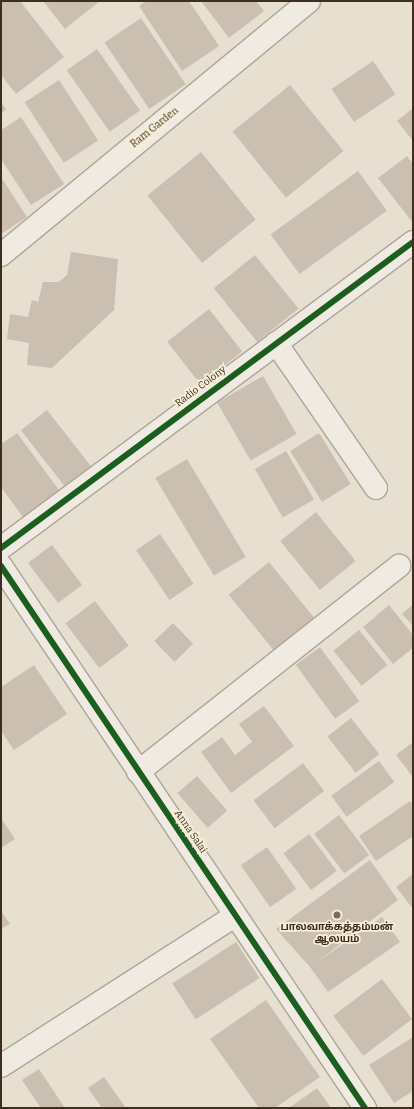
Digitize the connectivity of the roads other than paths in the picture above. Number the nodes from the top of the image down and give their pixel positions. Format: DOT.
graph roads {
  1 [pos="309,1"];
  2 [pos="413,242"];
  3 [pos="1,255"];
  4 [pos="276,343"];
  5 [pos="376,488"];
  6 [pos="1,548"];
  7 [pos="1,566"];
  8 [pos="399,566"];
  9 [pos="138,772"];
  10 [pos="235,916"];
  11 [pos="1,1066"];
  12 [pos="365,1108"];
  1 -- 3 [label="street, Ram Garden"];
  2 -- 4 [label="street, Radio Colony"];
  4 -- 5 [label="street"];
  4 -- 6 [label="street, Radio Colony"];
  7 -- 9 [label="street, Anna Salai"];
  8 -- 9 [label="street"];
  9 -- 10 [label="street, Anna Salai"];
  10 -- 11 [label="street"];
  10 -- 12 [label="street, Anna Salai"];
}
